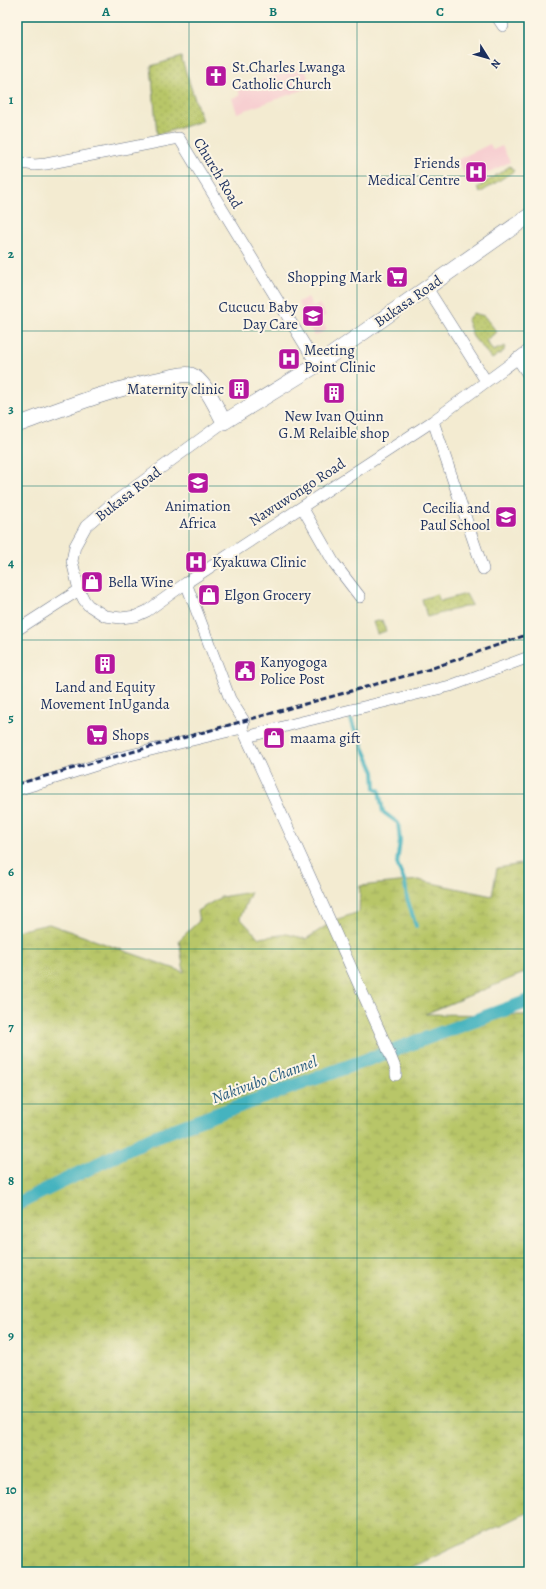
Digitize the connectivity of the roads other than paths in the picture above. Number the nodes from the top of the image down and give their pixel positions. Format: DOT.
graph roads {
  1 [pos="17,162"];
  2 [pos="529,216"];
  3 [pos="427,288"];
  4 [pos="529,350"];
  5 [pos="517,358"];
  6 [pos="317,364"];
  7 [pos="529,376"];
  8 [pos="486,381"];
  9 [pos="433,421"];
  10 [pos="224,422"];
  11 [pos="17,425"];
  12 [pos="302,507"];
  13 [pos="484,569"];
  14 [pos="186,583"];
  15 [pos="79,590"];
  16 [pos="360,597"];
  17 [pos="17,630"];
  18 [pos="529,657"];
  19 [pos="244,733"];
  20 [pos="17,790"];
  21 [pos="396,1073"];
  1 -- 6 [label="street, Church Road"];
  2 -- 3 [label="street, Bukasa Road"];
  3 -- 6 [label="street, Bukasa Road"];
  3 -- 8 [label="street"];
  4 -- 5 [label="street, Nawuwongo Road"];
  5 -- 7 [label="street"];
  5 -- 8 [label="street, Nawuwongo Road"];
  6 -- 10 [label="street, Bukasa Road"];
  8 -- 9 [label="street, Nawuwongo Road"];
  9 -- 12 [label="street, Nawuwongo Road"];
  9 -- 13 [label="street"];
  10 -- 11 [label="street"];
  10 -- 15 [label="street, Bukasa Road"];
  12 -- 14 [label="street, Nawuwongo Road"];
  12 -- 16 [label="street"];
  14 -- 15 [label="street, Nawuwongo Road"];
  14 -- 19 [label="street"];
  15 -- 17 [label="street"];
  18 -- 19 [label="street"];
  19 -- 20 [label="street"];
  19 -- 21 [label="street"];
}
